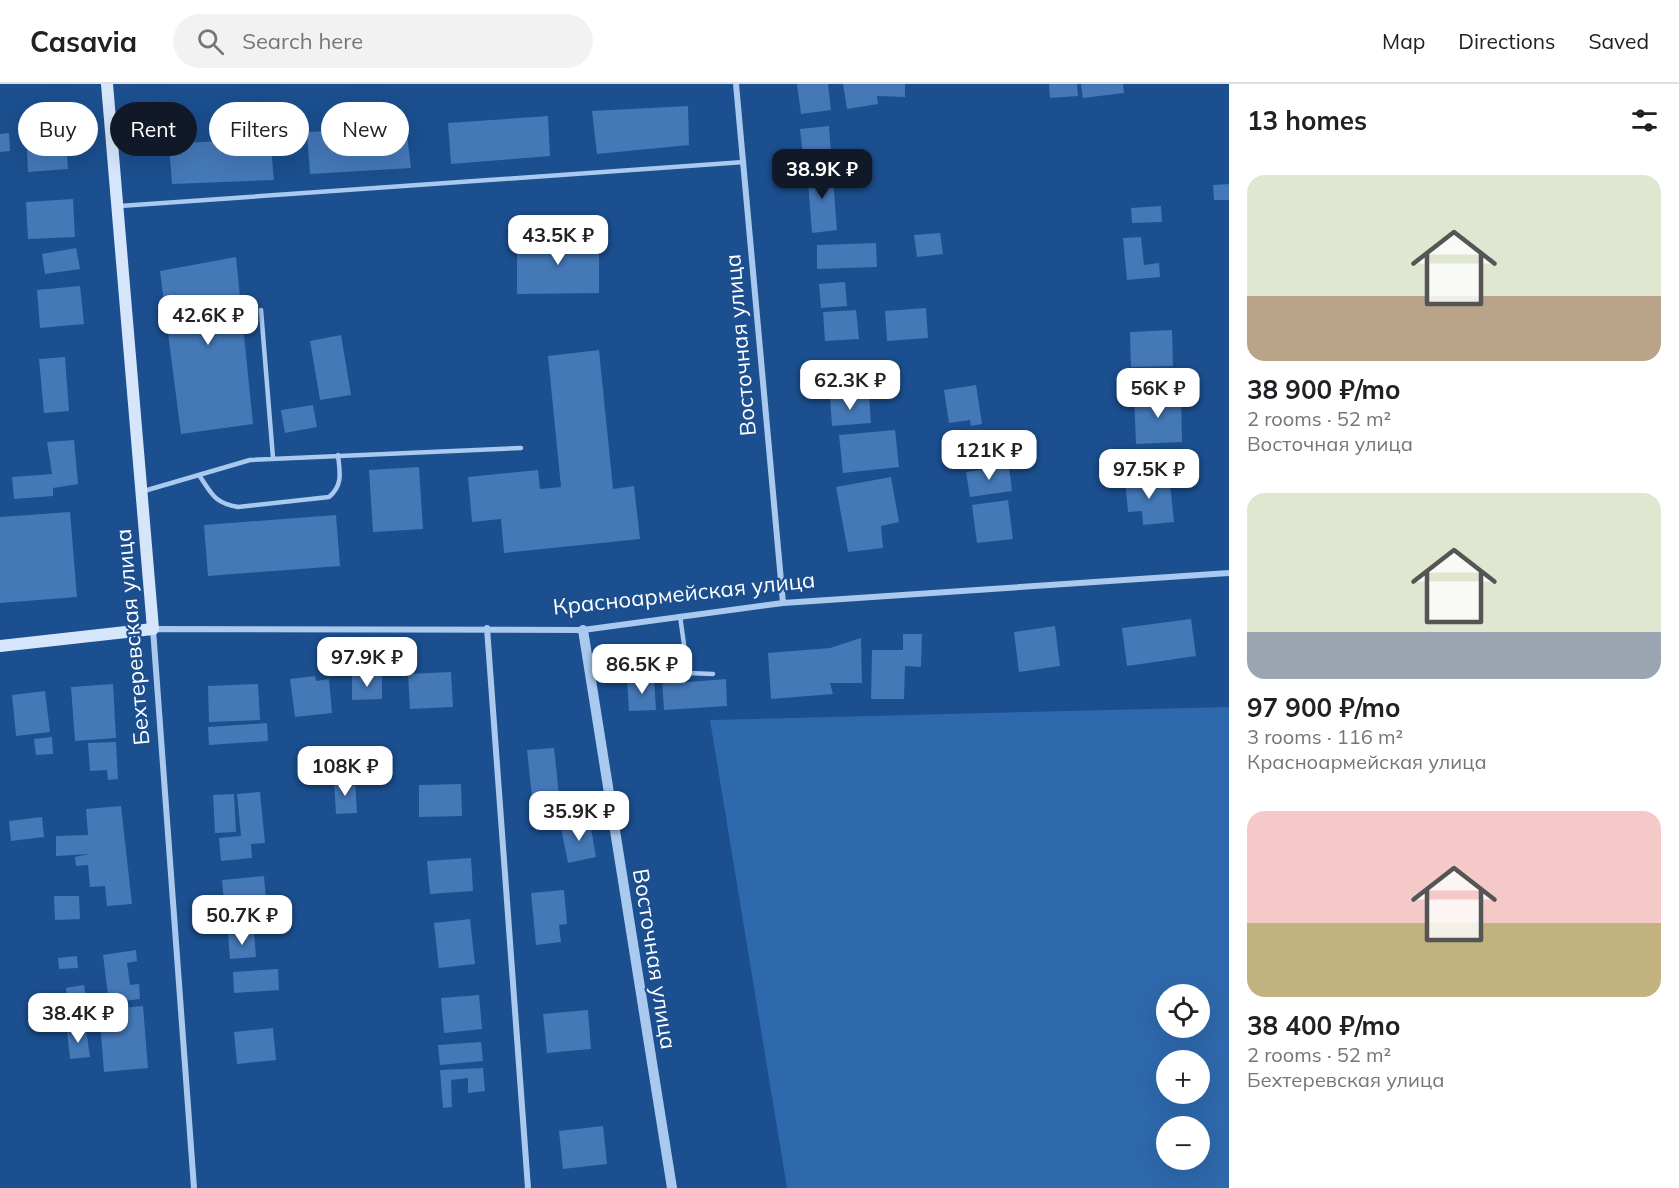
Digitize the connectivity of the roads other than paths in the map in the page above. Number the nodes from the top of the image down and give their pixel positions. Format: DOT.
graph roads {
  1 [pos="107,84"];
  2 [pos="736,84"];
  3 [pos="744,162"];
  4 [pos="117,207"];
  5 [pos="261,310"];
  6 [pos="521,448"];
  7 [pos="338,455"];
  8 [pos="273,458"];
  9 [pos="199,475"];
  10 [pos="141,491"];
  11 [pos="1229,573"];
  12 [pos="783,603"];
  13 [pos="680,616"];
  14 [pos="487,628"];
  15 [pos="153,629"];
  16 [pos="583,630"];
  17 [pos="0,646"];
  18 [pos="713,674"];
  19 [pos="194,1188"];
  20 [pos="528,1188"];
  21 [pos="672,1188"];
  1 -- 4 [label="main road, Бехтеревская улица"];
  2 -- 3 [label="street, Восточная улица"];
  3 -- 4 [label="lane"];
  3 -- 12 [label="street, Восточная улица"];
  4 -- 10 [label="main road, Бехтеревская улица"];
  5 -- 8 [label="lane"];
  6 -- 7 [label="lane"];
  7 -- 8 [label="lane"];
  7 -- 9 [label="lane"];
  8 -- 9 [label="lane"];
  9 -- 10 [label="lane"];
  10 -- 15 [label="main road, Бехтеревская улица"];
  11 -- 12 [label="street, Красноармейская улица"];
  12 -- 13 [label="street, Красноармейская улица"];
  13 -- 16 [label="street, Красноармейская улица"];
  13 -- 18 [label="lane"];
  14 -- 15 [label="street, Красноармейская улица"];
  14 -- 16 [label="street, Красноармейская улица"];
  14 -- 20 [label="street"];
  15 -- 17 [label="main road, Красноармейская улица"];
  15 -- 19 [label="street, Бехтеревская улица"];
  16 -- 21 [label="street, Восточная улица"];
}
